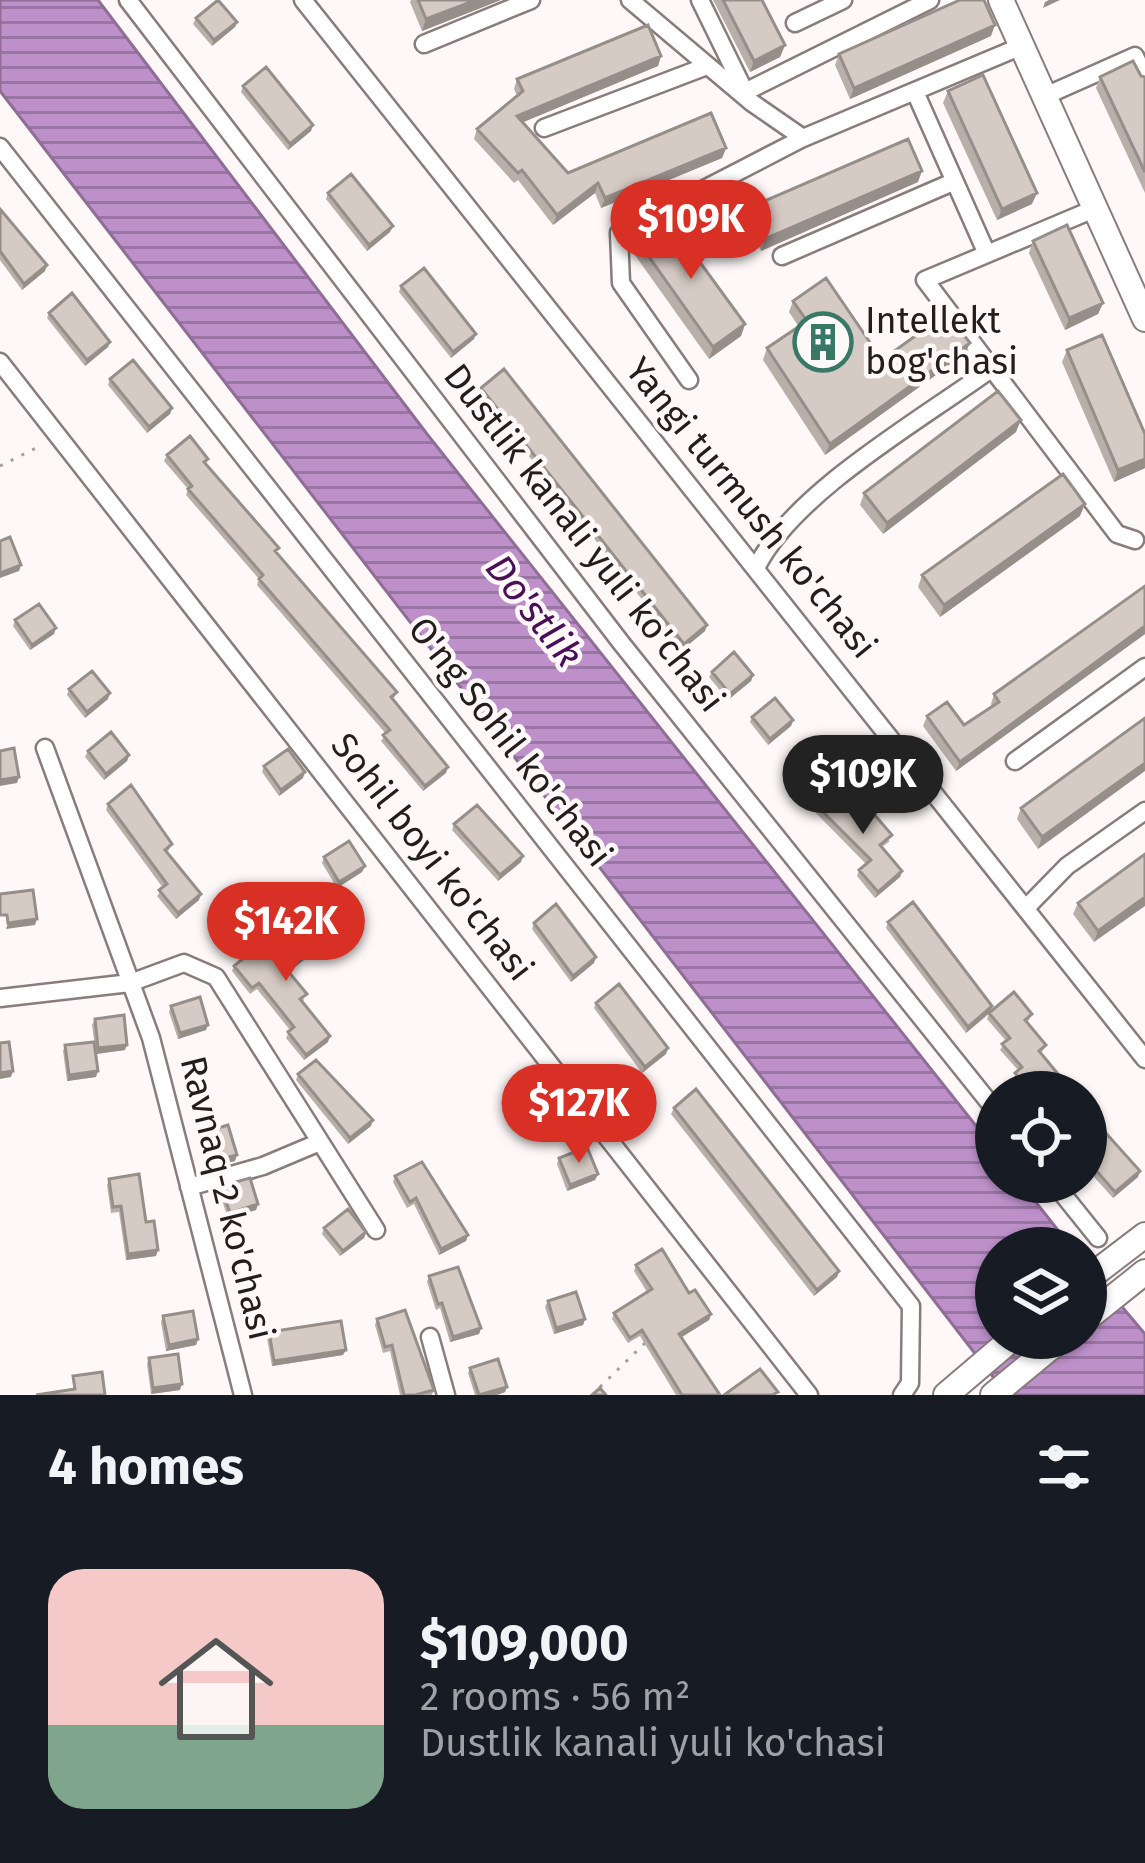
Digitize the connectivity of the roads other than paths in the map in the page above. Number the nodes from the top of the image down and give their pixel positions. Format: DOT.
graph roads {
  1 [pos="128,0"];
  2 [pos="303,0"];
  3 [pos="531,0"];
  4 [pos="630,0"];
  5 [pos="700,0"];
  6 [pos="844,0"];
  7 [pos="930,0"];
  8 [pos="1001,0"];
  9 [pos="795,23"];
  10 [pos="424,44"];
  11 [pos="1022,46"];
  12 [pos="706,66"];
  13 [pos="1145,78"];
  14 [pos="916,94"];
  15 [pos="1045,96"];
  16 [pos="748,97"];
  17 [pos="544,128"];
  18 [pos="803,138"];
  19 [pos="0,148"];
  20 [pos="953,182"];
  21 [pos="1094,209"];
  22 [pos="987,254"];
  23 [pos="782,256"];
  24 [pos="1145,319"];
  25 [pos="0,362"];
  26 [pos="988,371"];
  27 [pos="689,380"];
  28 [pos="1135,540"];
  29 [pos="757,566"];
  30 [pos="1145,667"];
  31 [pos="45,748"];
  32 [pos="1016,761"];
  33 [pos="1145,811"];
  34 [pos="1026,908"];
  35 [pos="130,983"];
  36 [pos="0,998"];
  37 [pos="1145,1059"];
  38 [pos="975,1085"];
  39 [pos="320,1142"];
  40 [pos="189,1186"];
  41 [pos="1070,1203"];
  42 [pos="1089,1227"];
  43 [pos="376,1230"];
  44 [pos="1145,1234"];
  45 [pos="1107,1263"];
  46 [pos="1145,1272"];
  47 [pos="1107,1301"];
  48 [pos="430,1337"];
  49 [pos="986,1359"];
  50 [pos="1037,1359"];
  51 [pos="996,1393"];
  52 [pos="243,1395"];
  53 [pos="446,1395"];
  54 [pos="808,1395"];
  55 [pos="902,1395"];
  56 [pos="946,1395"];
  1 -- 38 [label="street, Dustlik kanali yuli ko'chasi"];
  2 -- 29 [label="street, Yangi turmush ko'chasi"];
  3 -- 10 [label="street"];
  4 -- 12 [label="street"];
  5 -- 16 [label="street"];
  6 -- 9 [label="street"];
  7 -- 16 [label="street"];
  8 -- 11 [label="street"];
  11 -- 14 [label="street"];
  11 -- 15 [label="street"];
  12 -- 16 [label="street"];
  12 -- 17 [label="street"];
  13 -- 15 [label="street"];
  14 -- 18 [label="street"];
  14 -- 20 [label="street"];
  15 -- 21 [label="street"];
  16 -- 18 [label="street"];
  18 -- 27 [label="street"];
  19 -- 55 [label="street, O'ng Sohil ko'chasi"];
  20 -- 22 [label="street"];
  20 -- 23 [label="street"];
  21 -- 22 [label="street"];
  21 -- 24 [label="street"];
  22 -- 26 [label="street"];
  25 -- 54 [label="street, Sohil boyi ko'chasi"];
  26 -- 28 [label="street"];
  26 -- 29 [label="street"];
  29 -- 34 [label="street, Yangi turmush ko'chasi"];
  30 -- 32 [label="street"];
  31 -- 35 [label="street, Ravnaq-2 ko'chasi"];
  33 -- 34 [label="street"];
  34 -- 37 [label="street, Yangi turmush ko'chasi"];
  35 -- 36 [label="street"];
  35 -- 39 [label="street"];
  35 -- 40 [label="street, Ravnaq-2 ko'chasi"];
  39 -- 40 [label="street"];
  39 -- 43 [label="street"];
  40 -- 52 [label="street, Ravnaq-2 ko'chasi"];
  41 -- 42 [label="street"];
  44 -- 45 [label="street"];
  46 -- 47 [label="street"];
  48 -- 53 [label="street"];
  49 -- 56 [label="street"];
  50 -- 51 [label="street"];
}
